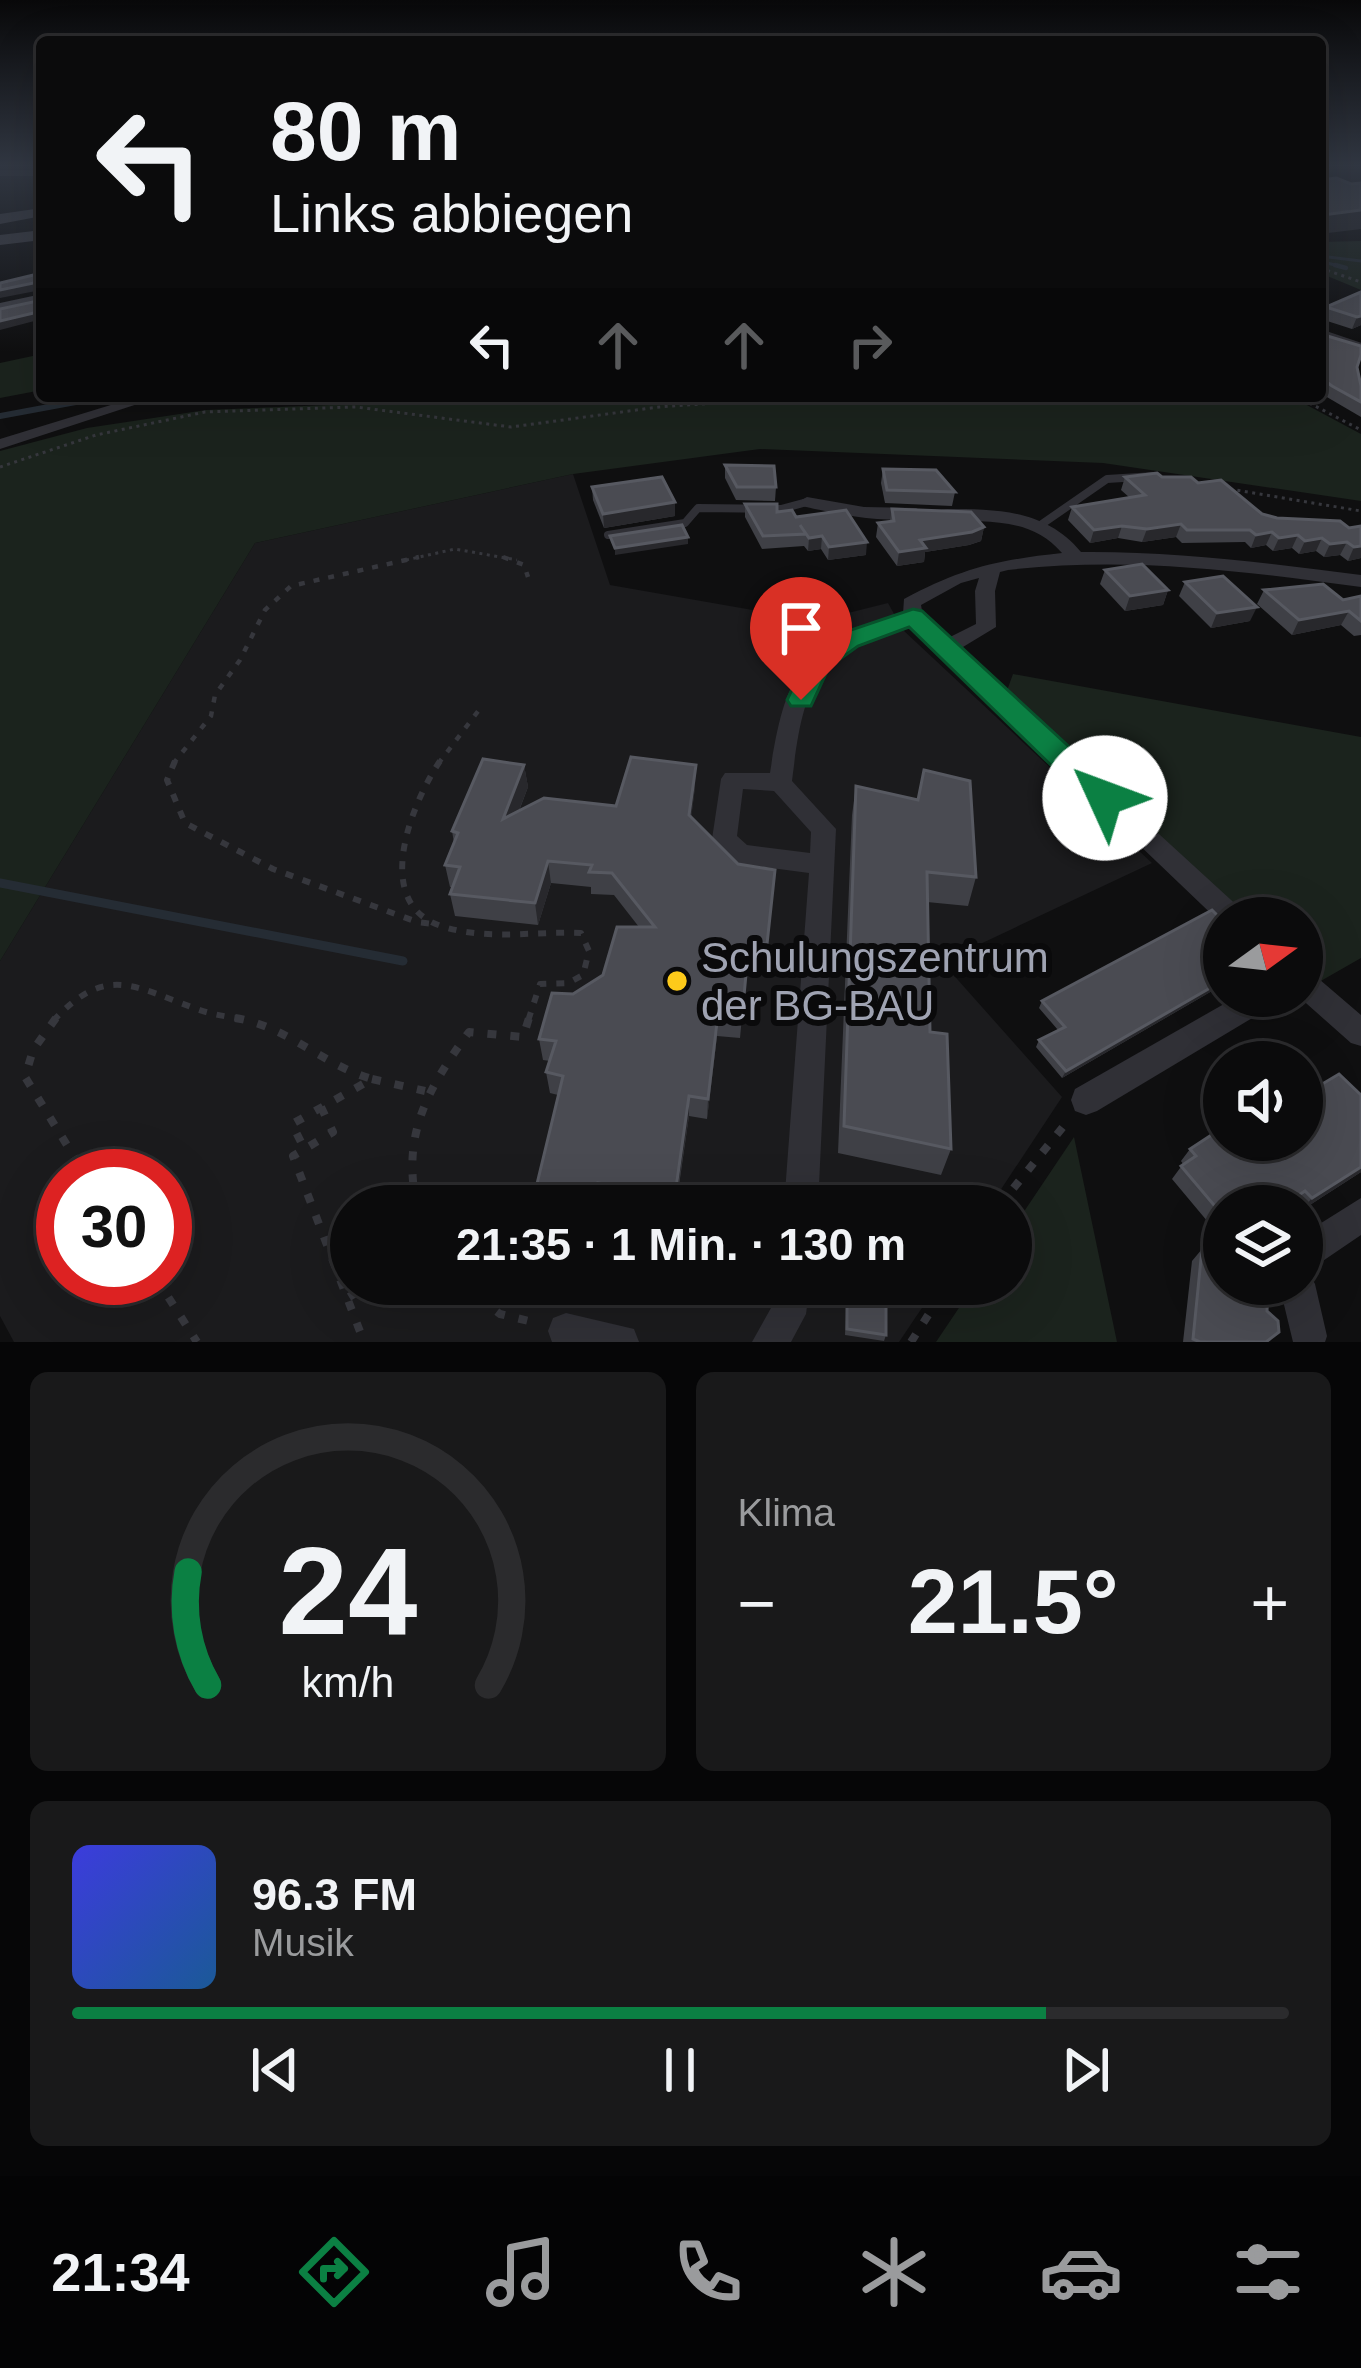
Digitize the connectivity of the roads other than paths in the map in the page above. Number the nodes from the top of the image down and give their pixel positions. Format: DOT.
graph roads {
  1 [pos="36,236"];
  2 [pos="0,240"];
  3 [pos="36,300"];
  4 [pos="0,308"];
  5 [pos="1326,334"];
  6 [pos="1361,346"];
  7 [pos="136,402"];
  8 [pos="0,444"];
  9 [pos="1212,486"];
  10 [pos="807,502"];
  11 [pos="1042,524"];
  12 [pos="608,535"];
  13 [pos="1076,557"];
  14 [pos="992,571"];
  15 [pos="1361,581"];
  16 [pos="913,617"];
  17 [pos="944,649"];
  18 [pos="780,783"];
  19 [pos="821,864"];
  20 [pos="1210,897"];
  21 [pos="1323,1000"];
  22 [pos="1228,1017"];
  23 [pos="1361,1033"];
  24 [pos="1086,1100"];
  25 [pos="802,1185"];
  26 [pos="1361,1215"];
  27 [pos="1323,1241"];
  28 [pos="789,1305"];
  29 [pos="1302,1305"];
  30 [pos="566,1331"];
  31 [pos="1309,1336"];
  32 [pos="621,1342"];
  33 [pos="770,1342"];
  1 -- 2 [label="main road"];
  3 -- 4 [label="main road"];
  5 -- 6 [label="lane"];
  7 -- 8 [label="street"];
  9 -- 11 [label="lane"];
  10 -- 11 [label="street"];
  10 -- 12 [label="lane"];
  11 -- 13 [label="street"];
  13 -- 14 [label="street"];
  13 -- 15 [label="street"];
  14 -- 16 [label="street"];
  14 -- 17 [label="street"];
  16 -- 17 [label="street"];
  16 -- 18 [label="street"];
  17 -- 20 [label="street"];
  18 -- 19 [label="street"];
  18 -- 19 [label="street"];
  19 -- 25 [label="street"];
  21 -- 23 [label="street"];
  22 -- 24 [label="street"];
  26 -- 27 [label="street"];
  28 -- 33 [label="street"];
  29 -- 31 [label="street"];
  30 -- 32 [label="street"];
}
